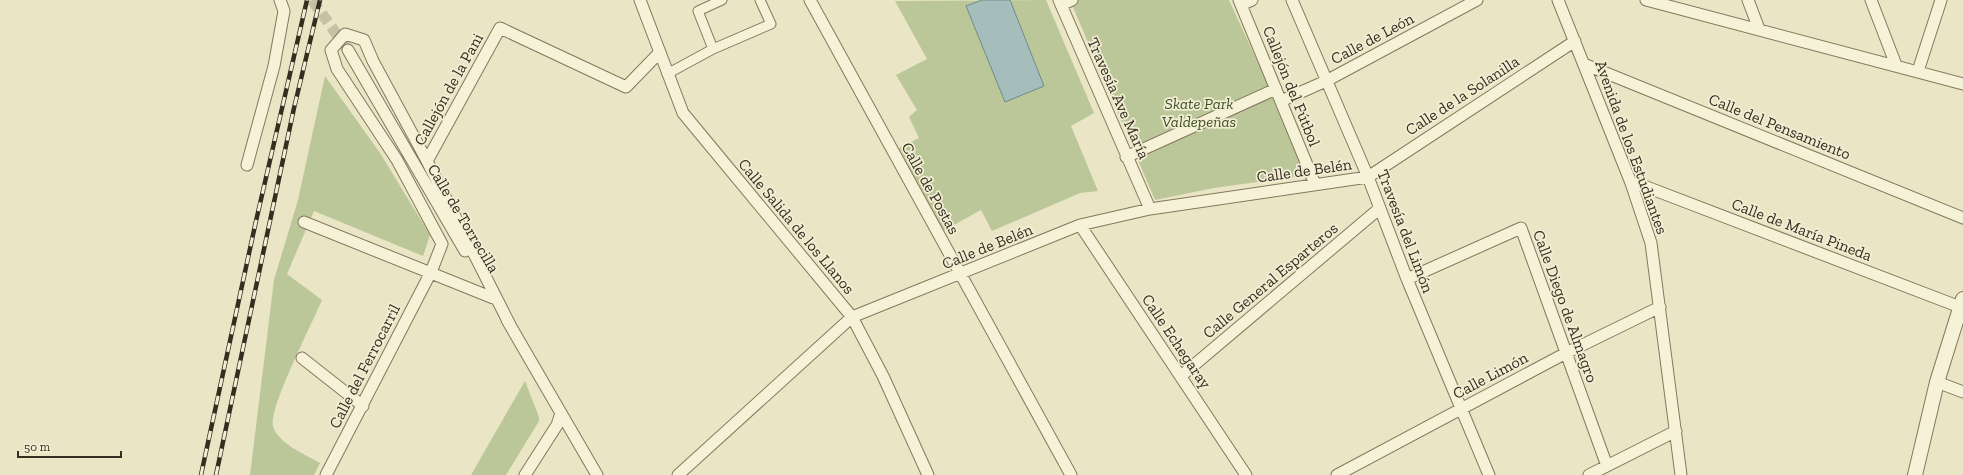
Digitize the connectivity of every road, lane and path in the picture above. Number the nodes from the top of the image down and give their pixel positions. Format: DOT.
graph roads {
  1 [pos="280,0"];
  2 [pos="640,0"];
  3 [pos="722,0"];
  4 [pos="760,0"];
  5 [pos="810,0"];
  6 [pos="1072,0"];
  7 [pos="1252,0"];
  8 [pos="1292,0"];
  9 [pos="1477,0"];
  10 [pos="1558,0"];
  11 [pos="1646,0"];
  12 [pos="1748,0"];
  13 [pos="1871,0"];
  14 [pos="1941,0"];
  15 [pos="1240,2"];
  16 [pos="1660,2"];
  17 [pos="1060,3"];
  18 [pos="1759,30"];
  19 [pos="1575,41"];
  20 [pos="713,49"];
  21 [pos="348,50"];
  22 [pos="659,53"];
  23 [pos="1584,64"];
  24 [pos="1896,65"];
  25 [pos="1918,71"];
  26 [pos="667,74"];
  27 [pos="1326,81"];
  28 [pos="1963,84"];
  29 [pos="1276,90"];
  30 [pos="1281,100"];
  31 [pos="1126,157"];
  32 [pos="427,161"];
  33 [pos="247,165"];
  34 [pos="1368,176"];
  35 [pos="1631,183"];
  36 [pos="1315,184"];
  37 [pos="1380,208"];
  38 [pos="1150,209"];
  39 [pos="1963,218"];
  40 [pos="304,222"];
  41 [pos="1080,225"];
  42 [pos="431,272"];
  43 [pos="959,274"];
  44 [pos="1407,279"];
  45 [pos="493,298"];
  46 [pos="1962,303"];
  47 [pos="1660,307"];
  48 [pos="852,317"];
  49 [pos="510,325"];
  50 [pos="1566,353"];
  51 [pos="302,358"];
  52 [pos="1180,376"];
  53 [pos="1937,382"];
  54 [pos="1963,392"];
  55 [pos="363,406"];
  56 [pos="1461,408"];
  57 [pos="561,413"];
  58 [pos="1676,431"];
  59 [pos="1607,466"];
  60 [pos="326,475"];
  61 [pos="525,475"];
  62 [pos="597,475"];
  63 [pos="678,475"];
  64 [pos="928,475"];
  65 [pos="1071,475"];
  66 [pos="1246,475"];
  67 [pos="1337,475"];
  68 [pos="1489,475"];
  69 [pos="1589,475"];
  70 [pos="1681,475"];
  71 [pos="1915,475"];
  1 -- 33 [label="street"];
  2 -- 22 [label="street, Calle Salida de los Llanos"];
  3 -- 20 [label="street"];
  4 -- 20 [label="street"];
  5 -- 43 [label="street, Calle de Postas"];
  6 -- 17 [label="street"];
  7 -- 15 [label="street"];
  8 -- 27 [label="street, Travesía del Limón"];
  9 -- 27 [label="street, Calle de León"];
  10 -- 19 [label="street, Avenida de los Estudiantes"];
  11 -- 16 [label="street"];
  12 -- 18 [label="street"];
  13 -- 24 [label="street"];
  14 -- 25 [label="street"];
  15 -- 29 [label="street, Callejón del Fútbol"];
  16 -- 18 [label="street"];
  17 -- 31 [label="street, Travesía Ave María"];
  18 -- 24 [label="street"];
  19 -- 23 [label="street, Avenida de los Estudiantes"];
  19 -- 34 [label="street, Calle de la Solanilla"];
  20 -- 26 [label="street"];
  21 -- 45 [label="street, Calle de Torrecilla"];
  22 -- 26 [label="street, Calle Salida de los Llanos"];
  22 -- 32 [label="street, Callejón de la Pani"];
  23 -- 35 [label="street, Avenida de los Estudiantes"];
  23 -- 39 [label="street, Calle del Pensamiento"];
  24 -- 25 [label="street"];
  25 -- 28 [label="street"];
  26 -- 48 [label="street, Calle Salida de los Llanos"];
  27 -- 30 [label="street, Calle de León"];
  27 -- 34 [label="street, Travesía del Limón"];
  29 -- 30 [label="street, Callejón del Fútbol"];
  29 -- 31 [label="street"];
  30 -- 36 [label="street, Callejón del Fútbol"];
  31 -- 38 [label="street, Travesía Ave María"];
  32 -- 42 [label="street, Calle del Ferrocarril"];
  32 -- 49 [label="street"];
  34 -- 36 [label="street, Calle de Belén"];
  34 -- 37 [label="street, Travesía del Limón"];
  35 -- 46 [label="street, Calle de María Pineda"];
  35 -- 47 [label="street, Avenida de los Estudiantes"];
  36 -- 38 [label="street, Calle de Belén"];
  37 -- 44 [label="street, Travesía del Limón"];
  37 -- 52 [label="street, Calle General Esparteros"];
  38 -- 41 [label="street, Calle de Belén"];
  40 -- 42 [label="street, Calle de Torrecilla"];
  41 -- 43 [label="street, Calle de Belén"];
  41 -- 52 [label="street, Calle Echegaray"];
  42 -- 45 [label="street, Calle de Torrecilla"];
  42 -- 55 [label="street, Calle del Ferrocarril"];
  43 -- 48 [label="street, Calle de Belén"];
  43 -- 65 [label="street, Calle de Postas"];
  44 -- 50 [label="street, Calle Diego de Almagro"];
  44 -- 56 [label="street, Travesía del Limón"];
  45 -- 49 [label="street, Calle de Torrecilla"];
  46 -- 53 [label="street"];
  47 -- 50 [label="street, Calle Limón"];
  47 -- 58 [label="street, Avenida de los Estudiantes"];
  48 -- 63 [label="street, Calle de Belén"];
  48 -- 64 [label="street, Calle Salida de los Llanos"];
  49 -- 57 [label="street, Calle de Torrecilla"];
  50 -- 56 [label="street, Calle Limón"];
  50 -- 59 [label="street, Calle Diego de Almagro"];
  51 -- 55 [label="street"];
  52 -- 66 [label="street, Calle Echegaray"];
  53 -- 54 [label="street"];
  53 -- 71 [label="street"];
  55 -- 60 [label="street, Calle del Ferrocarril"];
  56 -- 67 [label="street, Calle Limón"];
  56 -- 68 [label="street, Travesía del Limón"];
  57 -- 61 [label="street"];
  57 -- 62 [label="street, Calle de Torrecilla"];
  58 -- 59 [label="street"];
  58 -- 70 [label="street, Avenida de los Estudiantes"];
  59 -- 69 [label="street"];
}
